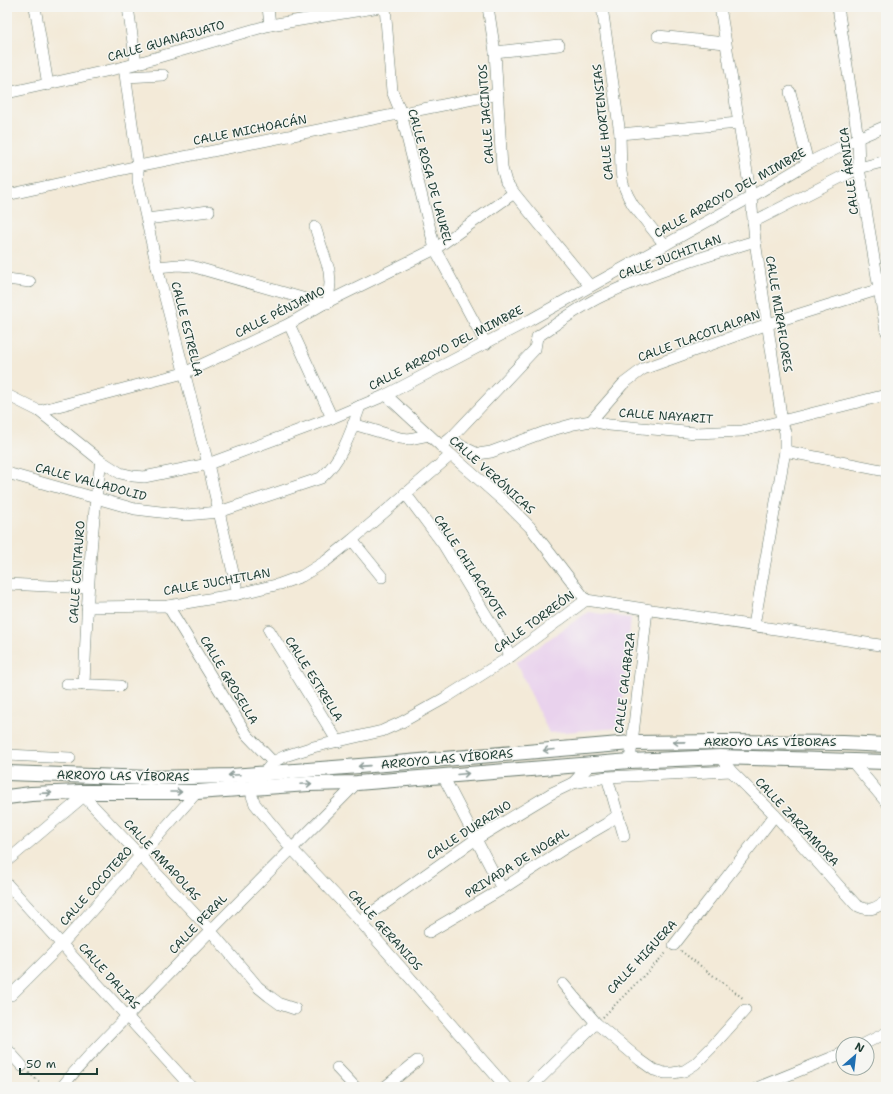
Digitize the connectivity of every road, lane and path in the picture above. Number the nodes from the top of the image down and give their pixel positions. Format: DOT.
graph roads {
  1 [pos="35,7"];
  2 [pos="128,7"];
  3 [pos="268,7"];
  4 [pos="380,7"];
  5 [pos="385,7"];
  6 [pos="488,7"];
  7 [pos="602,7"];
  8 [pos="720,7"];
  9 [pos="838,7"];
  10 [pos="270,25"];
  11 [pos="658,36"];
  12 [pos="725,43"];
  13 [pos="559,45"];
  14 [pos="495,52"];
  15 [pos="136,64"];
  16 [pos="125,72"];
  17 [pos="163,75"];
  18 [pos="48,85"];
  19 [pos="790,92"];
  20 [pos="7,93"];
  21 [pos="498,94"];
  22 [pos="401,113"];
  23 [pos="738,123"];
  24 [pos="886,126"];
  25 [pos="620,134"];
  26 [pos="858,138"];
  27 [pos="886,161"];
  28 [pos="808,163"];
  29 [pos="138,166"];
  30 [pos="859,168"];
  31 [pos="514,194"];
  32 [pos="7,195"];
  33 [pos="751,197"];
  34 [pos="209,211"];
  35 [pos="147,219"];
  36 [pos="753,222"];
  37 [pos="315,227"];
  38 [pos="755,241"];
  39 [pos="665,245"];
  40 [pos="435,249"];
  41 [pos="157,267"];
  42 [pos="7,280"];
  43 [pos="30,282"];
  44 [pos="590,286"];
  45 [pos="880,289"];
  46 [pos="572,296"];
  47 [pos="326,303"];
  48 [pos="579,310"];
  49 [pos="530,320"];
  50 [pos="289,324"];
  51 [pos="768,324"];
  52 [pos="886,331"];
  53 [pos="538,337"];
  54 [pos="486,344"];
  55 [pos="184,373"];
  56 [pos="7,395"];
  57 [pos="386,395"];
  58 [pos="886,395"];
  59 [pos="360,406"];
  60 [pos="39,412"];
  61 [pos="332,418"];
  62 [pos="591,421"];
  63 [pos="782,422"];
  64 [pos="353,424"];
  65 [pos="429,435"];
  66 [pos="451,438"];
  67 [pos="441,446"];
  68 [pos="785,451"];
  69 [pos="450,455"];
  70 [pos="101,461"];
  71 [pos="208,464"];
  72 [pos="886,471"];
  73 [pos="7,473"];
  74 [pos="405,493"];
  75 [pos="95,498"];
  76 [pos="219,512"];
  77 [pos="352,540"];
  78 [pos="382,577"];
  79 [pos="7,584"];
  80 [pos="88,588"];
  81 [pos="238,594"];
  82 [pos="586,600"];
  83 [pos="168,606"];
  84 [pos="87,608"];
  85 [pos="647,610"];
  86 [pos="754,625"];
  87 [pos="269,630"];
  88 [pos="886,646"];
  89 [pos="511,656"];
  90 [pos="68,684"];
  91 [pos="84,685"];
  92 [pos="120,686"];
  93 [pos="338,742"];
  94 [pos="631,743"];
  95 [pos="886,745"];
  96 [pos="7,755"];
  97 [pos="720,757"];
  98 [pos="70,758"];
  99 [pos="851,760"];
  100 [pos="630,761"];
  101 [pos="273,762"];
  102 [pos="886,762"];
  103 [pos="592,763"];
  104 [pos="731,771"];
  105 [pos="7,773"];
  106 [pos="263,773"];
  107 [pos="443,776"];
  108 [pos="607,777"];
  109 [pos="357,783"];
  110 [pos="572,783"];
  111 [pos="252,788"];
  112 [pos="197,792"];
  113 [pos="82,794"];
  114 [pos="7,797"];
  115 [pos="886,802"];
  116 [pos="618,815"];
  117 [pos="775,816"];
  118 [pos="624,836"];
  119 [pos="476,839"];
  120 [pos="292,849"];
  121 [pos="141,856"];
  122 [pos="7,861"];
  123 [pos="7,884"];
  124 [pos="502,889"];
  125 [pos="886,902"];
  126 [pos="360,921"];
  127 [pos="210,930"];
  128 [pos="429,932"];
  129 [pos="62,944"];
  130 [pos="674,945"];
  131 [pos="563,984"];
  132 [pos="11,995"];
  133 [pos="295,1009"];
  134 [pos="745,1010"];
  135 [pos="128,1016"];
  136 [pos="596,1023"];
  137 [pos="886,1033"];
  138 [pos="875,1038"];
  139 [pos="7,1049"];
  140 [pos="835,1056"];
  141 [pos="417,1061"];
  142 [pos="22,1066"];
  143 [pos="337,1068"];
  144 [pos="45,1087"];
  145 [pos="62,1087"];
  146 [pos="191,1087"];
  147 [pos="355,1087"];
  148 [pos="385,1087"];
  149 [pos="506,1087"];
  150 [pos="531,1087"];
  151 [pos="759,1087"];
  1 -- 18 [label="street"];
  2 -- 15 [label="street"];
  3 -- 10 [label="street"];
  4 -- 10 [label="street, CALLE GUANAJUATO"];
  5 -- 22 [label="street, CALLE ROSA DE LAUREL"];
  6 -- 14 [label="street, CALLE JACINTOS"];
  7 -- 25 [label="street, CALLE HORTENSIAS"];
  8 -- 12 [label="street, CALLE MIRAFLORES"];
  9 -- 26 [label="street, CALLE ÁRNICA"];
  10 -- 15 [label="street, CALLE GUANAJUATO"];
  11 -- 12 [label="street"];
  12 -- 23 [label="street, CALLE MIRAFLORES"];
  13 -- 14 [label="street"];
  14 -- 21 [label="street, CALLE JACINTOS"];
  15 -- 16 [label="street, CALLE GUANAJUATO"];
  16 -- 17 [label="street"];
  16 -- 18 [label="street, CALLE GUANAJUATO"];
  16 -- 29 [label="street, CALLE ESTRELLA"];
  18 -- 20 [label="street, CALLE GUANAJUATO"];
  19 -- 28 [label="street"];
  21 -- 22 [label="street, CALLE MICHOACÁN"];
  21 -- 31 [label="street, CALLE JACINTOS"];
  22 -- 29 [label="street, CALLE MICHOACÁN"];
  22 -- 40 [label="street, CALLE ROSA DE LAUREL"];
  23 -- 25 [label="street"];
  23 -- 33 [label="street, CALLE MIRAFLORES"];
  24 -- 26 [label="street, CALLE ARROYO DEL MIMBRE"];
  25 -- 39 [label="street, CALLE HORTENSIAS"];
  26 -- 28 [label="street, CALLE ARROYO DEL MIMBRE"];
  26 -- 30 [label="street, CALLE ÁRNICA"];
  27 -- 30 [label="street"];
  28 -- 33 [label="street, CALLE ARROYO DEL MIMBRE"];
  29 -- 32 [label="street, CALLE MICHOACÁN"];
  29 -- 35 [label="street, CALLE ESTRELLA"];
  30 -- 36 [label="street"];
  30 -- 45 [label="street, CALLE ÁRNICA"];
  31 -- 40 [label="street, CALLE PÉNJAMO"];
  31 -- 44 [label="street, CALLE JACINTOS"];
  33 -- 36 [label="street, CALLE MIRAFLORES"];
  33 -- 39 [label="street, CALLE ARROYO DEL MIMBRE"];
  34 -- 35 [label="street"];
  35 -- 41 [label="street, CALLE ESTRELLA"];
  36 -- 38 [label="street, CALLE MIRAFLORES"];
  37 -- 47 [label="street"];
  38 -- 48 [label="street, CALLE JUCHITLAN"];
  38 -- 51 [label="street, CALLE MIRAFLORES"];
  39 -- 44 [label="street, CALLE ARROYO DEL MIMBRE"];
  40 -- 47 [label="street, CALLE PÉNJAMO"];
  40 -- 54 [label="street, CALLE ROSA DE LAUREL"];
  41 -- 47 [label="street"];
  41 -- 55 [label="street, CALLE ESTRELLA"];
  42 -- 43 [label="street"];
  44 -- 46 [label="street, CALLE ARROYO DEL MIMBRE"];
  45 -- 51 [label="street, CALLE TLACOTLALPAN"];
  45 -- 52 [label="street, CALLE ÁRNICA"];
  46 -- 48 [label="street"];
  46 -- 49 [label="street, CALLE ARROYO DEL MIMBRE"];
  47 -- 50 [label="street, CALLE PÉNJAMO"];
  48 -- 53 [label="street, CALLE JUCHITLAN"];
  49 -- 53 [label="street"];
  49 -- 54 [label="street, CALLE ARROYO DEL MIMBRE"];
  50 -- 55 [label="street, CALLE PÉNJAMO"];
  50 -- 61 [label="street"];
  51 -- 62 [label="street, CALLE TLACOTLALPAN"];
  51 -- 63 [label="street, CALLE MIRAFLORES"];
  53 -- 66 [label="street"];
  54 -- 57 [label="street, CALLE ARROYO DEL MIMBRE"];
  55 -- 60 [label="street, CALLE PÉNJAMO"];
  55 -- 71 [label="street, CALLE ESTRELLA"];
  56 -- 60 [label="street, CALLE ARROYO DEL MIMBRE"];
  57 -- 59 [label="street, CALLE ARROYO DEL MIMBRE"];
  57 -- 65 [label="street, CALLE VERÓNICAS"];
  58 -- 63 [label="street, CALLE NAYARIT"];
  59 -- 61 [label="street, CALLE ARROYO DEL MIMBRE"];
  59 -- 64 [label="street, CALLE VALLADOLID"];
  60 -- 70 [label="street, CALLE ARROYO DEL MIMBRE"];
  61 -- 71 [label="street, CALLE ARROYO DEL MIMBRE"];
  62 -- 63 [label="street, CALLE NAYARIT"];
  62 -- 66 [label="street, CALLE NAYARIT"];
  63 -- 68 [label="street, CALLE MIRAFLORES"];
  64 -- 65 [label="street"];
  64 -- 76 [label="street, CALLE VALLADOLID"];
  65 -- 67 [label="street, CALLE VERÓNICAS"];
  66 -- 67 [label="street"];
  67 -- 69 [label="street, CALLE VERÓNICAS"];
  68 -- 72 [label="street"];
  68 -- 86 [label="street, CALLE MIRAFLORES"];
  69 -- 74 [label="street, CALLE JUCHITLAN"];
  69 -- 82 [label="street, CALLE VERÓNICAS"];
  70 -- 71 [label="street, CALLE ARROYO DEL MIMBRE"];
  70 -- 75 [label="street, CALLE CENTAURO"];
  71 -- 76 [label="street, CALLE ESTRELLA"];
  73 -- 75 [label="street, CALLE VALLADOLID"];
  74 -- 77 [label="street, CALLE JUCHITLAN"];
  74 -- 89 [label="street, CALLE CHILACAYOTE"];
  75 -- 76 [label="street, CALLE VALLADOLID"];
  75 -- 80 [label="street, CALLE CENTAURO"];
  76 -- 81 [label="street, CALLE ESTRELLA"];
  77 -- 78 [label="street"];
  77 -- 81 [label="street, CALLE JUCHITLAN"];
  79 -- 80 [label="street"];
  80 -- 84 [label="street, CALLE CENTAURO"];
  81 -- 83 [label="street, CALLE JUCHITLAN"];
  82 -- 85 [label="street, CALLE TORREÓN"];
  82 -- 89 [label="street, CALLE TORREÓN"];
  83 -- 84 [label="street, CALLE JUCHITLAN"];
  83 -- 101 [label="street, CALLE GROSELLA"];
  84 -- 91 [label="street, CALLE CENTAURO"];
  85 -- 86 [label="street, CALLE TORREÓN"];
  85 -- 94 [label="street, CALLE CALABAZA"];
  86 -- 88 [label="street, CALLE TORREÓN"];
  87 -- 93 [label="street, CALLE ESTRELLA"];
  89 -- 93 [label="street, CALLE TORREÓN"];
  90 -- 91 [label="street"];
  91 -- 92 [label="street"];
  93 -- 101 [label="street, CALLE TORREÓN"];
  95 -- 94 [label="main road, ARROYO LAS VÍBORAS, one-way"];
  94 -- 100 [label="street, CALLE CALABAZA"];
  94 -- 106 [label="main road, ARROYO LAS VÍBORAS, one-way"];
  96 -- 98 [label="street"];
  97 -- 99 [label="main road, ARROYO LAS VÍBORAS"];
  97 -- 100 [label="main road, ARROYO LAS VÍBORAS"];
  97 -- 104 [label="street, CALLE ZARZAMORA"];
  99 -- 102 [label="main road, ARROYO LAS VÍBORAS"];
  99 -- 115 [label="street"];
  100 -- 103 [label="main road, ARROYO LAS VÍBORAS"];
  101 -- 106 [label="street, CALLE TORREÓN"];
  107 -- 103 [label="main road, ARROYO LAS VÍBORAS, one-way"];
  103 -- 110 [label="street, CALLE DURAZNO"];
  104 -- 108 [label="street"];
  104 -- 117 [label="street, CALLE ZARZAMORA"];
  106 -- 105 [label="main road, ARROYO LAS VÍBORAS, one-way"];
  106 -- 111 [label="street, CALLE TORREÓN"];
  107 -- 109 [label="main road, ARROYO LAS VÍBORAS"];
  107 -- 119 [label="street"];
  108 -- 110 [label="street"];
  108 -- 116 [label="street"];
  111 -- 109 [label="main road, ARROYO LAS VÍBORAS, one-way"];
  109 -- 120 [label="street, CALLE PERAL"];
  110 -- 119 [label="street, CALLE DURAZNO"];
  111 -- 112 [label="main road, ARROYO LAS VÍBORAS"];
  111 -- 120 [label="street, CALLE GERANIOS"];
  113 -- 112 [label="main road, ARROYO LAS VÍBORAS, one-way"];
  112 -- 121 [label="street, CALLE COCOTERO"];
  114 -- 113 [label="main road, ARROYO LAS VÍBORAS, one-way"];
  113 -- 121 [label="street, CALLE AMAPOLAS"];
  113 -- 122 [label="street"];
  116 -- 118 [label="street"];
  116 -- 124 [label="street, PRIVADA DE NOGAL"];
  117 -- 125 [label="street, CALLE ZARZAMORA"];
  117 -- 130 [label="street, CALLE HIGUERA"];
  119 -- 124 [label="street"];
  119 -- 126 [label="street, CALLE DURAZNO"];
  120 -- 126 [label="street, CALLE GERANIOS"];
  120 -- 127 [label="street, CALLE PERAL"];
  121 -- 127 [label="street, CALLE AMAPOLAS"];
  121 -- 129 [label="street, CALLE COCOTERO"];
  123 -- 129 [label="street, CALLE DALIAS"];
  124 -- 128 [label="street, PRIVADA DE NOGAL"];
  126 -- 149 [label="street, CALLE GERANIOS"];
  127 -- 133 [label="street, CALLE AMAPOLAS"];
  127 -- 135 [label="street, CALLE PERAL"];
  129 -- 132 [label="street, CALLE COCOTERO"];
  129 -- 135 [label="street, CALLE DALIAS"];
  130 -- 134 [label="path"];
  130 -- 136 [label="path, CALLE HIGUERA"];
  131 -- 136 [label="street"];
  134 -- 136 [label="street"];
  135 -- 145 [label="street, CALLE PERAL"];
  135 -- 146 [label="street, CALLE DALIAS"];
  136 -- 150 [label="street"];
  137 -- 138 [label="street"];
  139 -- 142 [label="street"];
  140 -- 151 [label="street"];
  141 -- 148 [label="street"];
  142 -- 144 [label="path"];
  143 -- 147 [label="street"];
}
